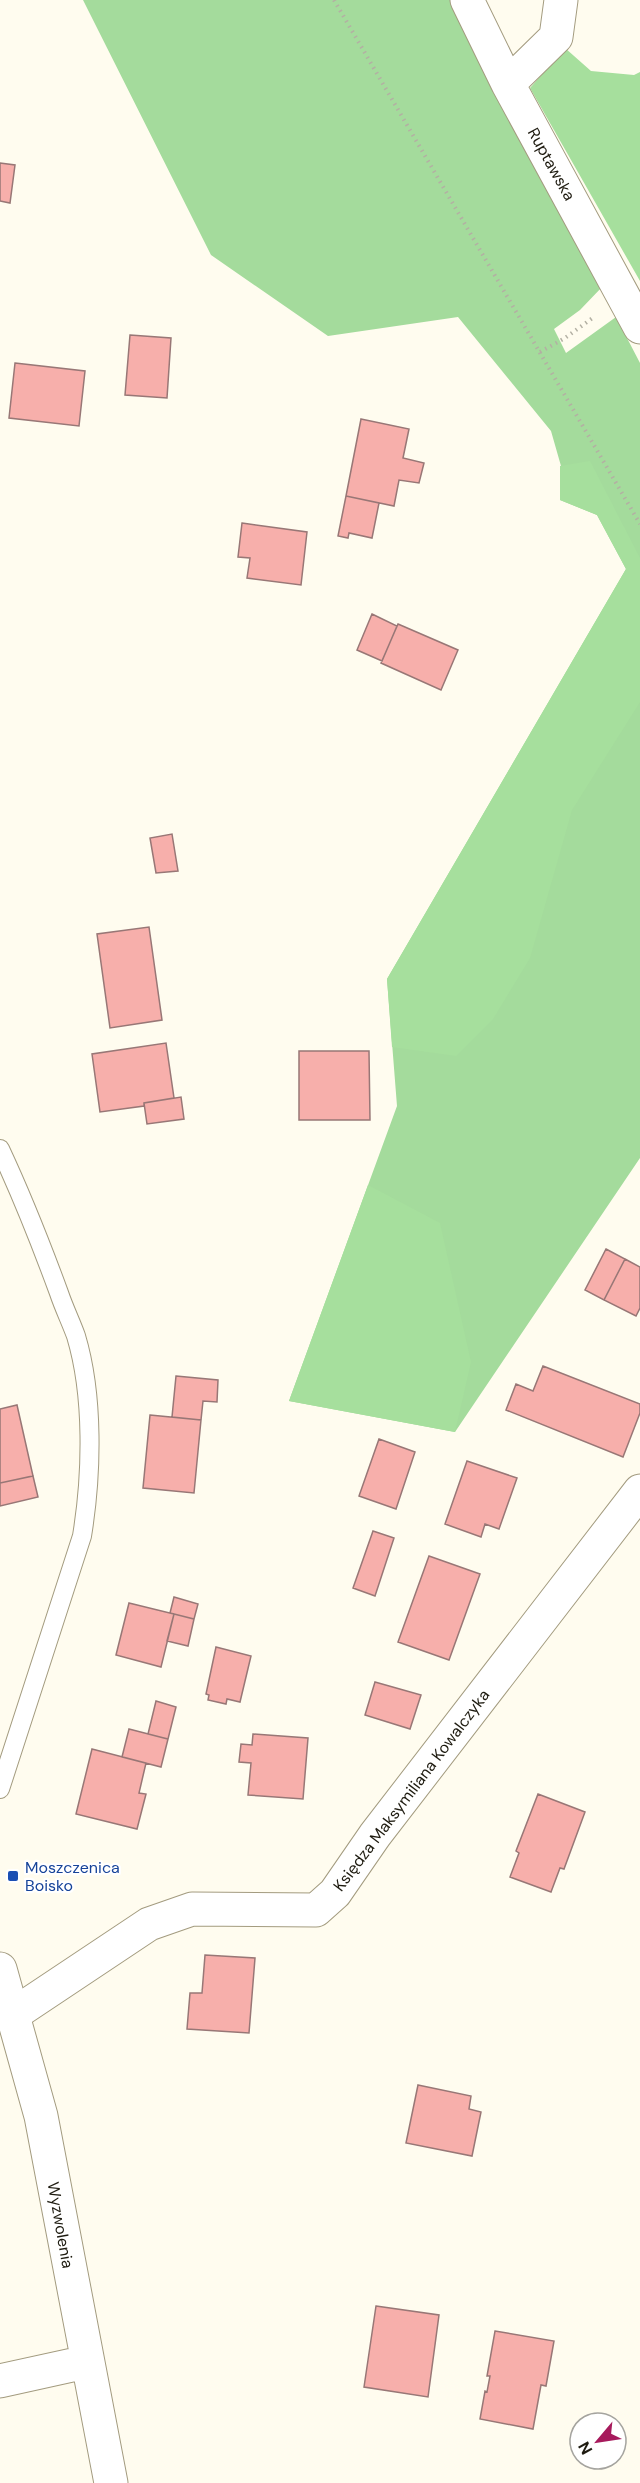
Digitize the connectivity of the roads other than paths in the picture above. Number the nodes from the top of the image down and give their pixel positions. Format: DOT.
graph roads {
  1 [pos="467,0"];
  2 [pos="561,0"];
  3 [pos="508,84"];
  4 [pos="640,327"];
  5 [pos="0,1149"];
  6 [pos="640,1491"];
  7 [pos="0,1789"];
  8 [pos="0,1969"];
  9 [pos="14,2014"];
  10 [pos="86,2362"];
  11 [pos="0,2381"];
  12 [pos="111,2483"];
  1 -- 3 [label="street, Ruptawska"];
  2 -- 3 [label="street"];
  3 -- 4 [label="street, Ruptawska"];
  5 -- 7 [label="lane"];
  6 -- 9 [label="street, Księdza Maksymiliana Kowalczyka"];
  8 -- 9 [label="street, Wyzwolenia"];
  9 -- 10 [label="street, Wyzwolenia"];
  10 -- 11 [label="street"];
  10 -- 12 [label="street, Wyzwolenia"];
}
